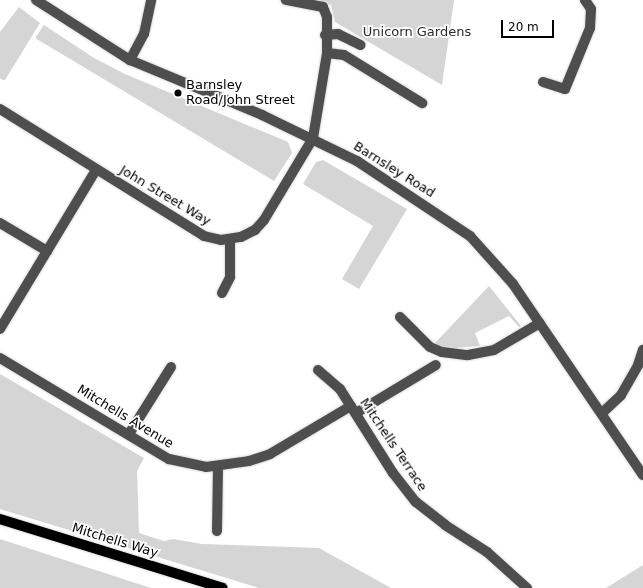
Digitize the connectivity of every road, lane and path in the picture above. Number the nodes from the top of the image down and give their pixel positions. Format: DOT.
graph roads {
  1 [pos="36,0"];
  2 [pos="151,0"];
  3 [pos="286,0"];
  4 [pos="585,0"];
  5 [pos="326,35"];
  6 [pos="361,45"];
  7 [pos="327,53"];
  8 [pos="130,60"];
  9 [pos="543,82"];
  10 [pos="422,103"];
  11 [pos="0,109"];
  12 [pos="313,138"];
  13 [pos="96,170"];
  14 [pos="0,223"];
  15 [pos="230,239"];
  16 [pos="47,251"];
  17 [pos="222,293"];
  18 [pos="400,317"];
  19 [pos="540,323"];
  20 [pos="0,329"];
  21 [pos="643,350"];
  22 [pos="0,358"];
  23 [pos="436,365"];
  24 [pos="171,367"];
  25 [pos="318,370"];
  26 [pos="353,409"];
  27 [pos="602,413"];
  28 [pos="129,434"];
  29 [pos="218,466"];
  30 [pos="643,476"];
  31 [pos="0,519"];
  32 [pos="217,531"];
  33 [pos="223,588"];
  34 [pos="527,588"];
  1 -- 8 [label="street, Barnsley Road"];
  2 -- 8 [label="street"];
  3 -- 5 [label="street"];
  4 -- 9 [label="street"];
  5 -- 6 [label="street"];
  5 -- 7 [label="street"];
  7 -- 10 [label="street"];
  7 -- 12 [label="street"];
  8 -- 12 [label="street, Barnsley Road"];
  11 -- 13 [label="street, John Street Way"];
  12 -- 15 [label="street, John Street Way"];
  12 -- 19 [label="street, Barnsley Road"];
  13 -- 15 [label="street, John Street Way"];
  13 -- 16 [label="street"];
  14 -- 16 [label="street"];
  15 -- 17 [label="street"];
  16 -- 20 [label="street"];
  18 -- 19 [label="street"];
  19 -- 27 [label="street, Barnsley Road"];
  21 -- 27 [label="street"];
  22 -- 28 [label="street, Mitchells Avenue"];
  23 -- 26 [label="street, Mitchells Avenue"];
  24 -- 28 [label="street"];
  25 -- 26 [label="street, Mitchells Terrace"];
  26 -- 29 [label="street, Mitchells Avenue"];
  26 -- 34 [label="street, Mitchells Terrace"];
  27 -- 30 [label="street, Barnsley Road"];
  28 -- 29 [label="street, Mitchells Avenue"];
  29 -- 32 [label="street"];
  31 -- 33 [label="main road, Mitchells Way"];
}
